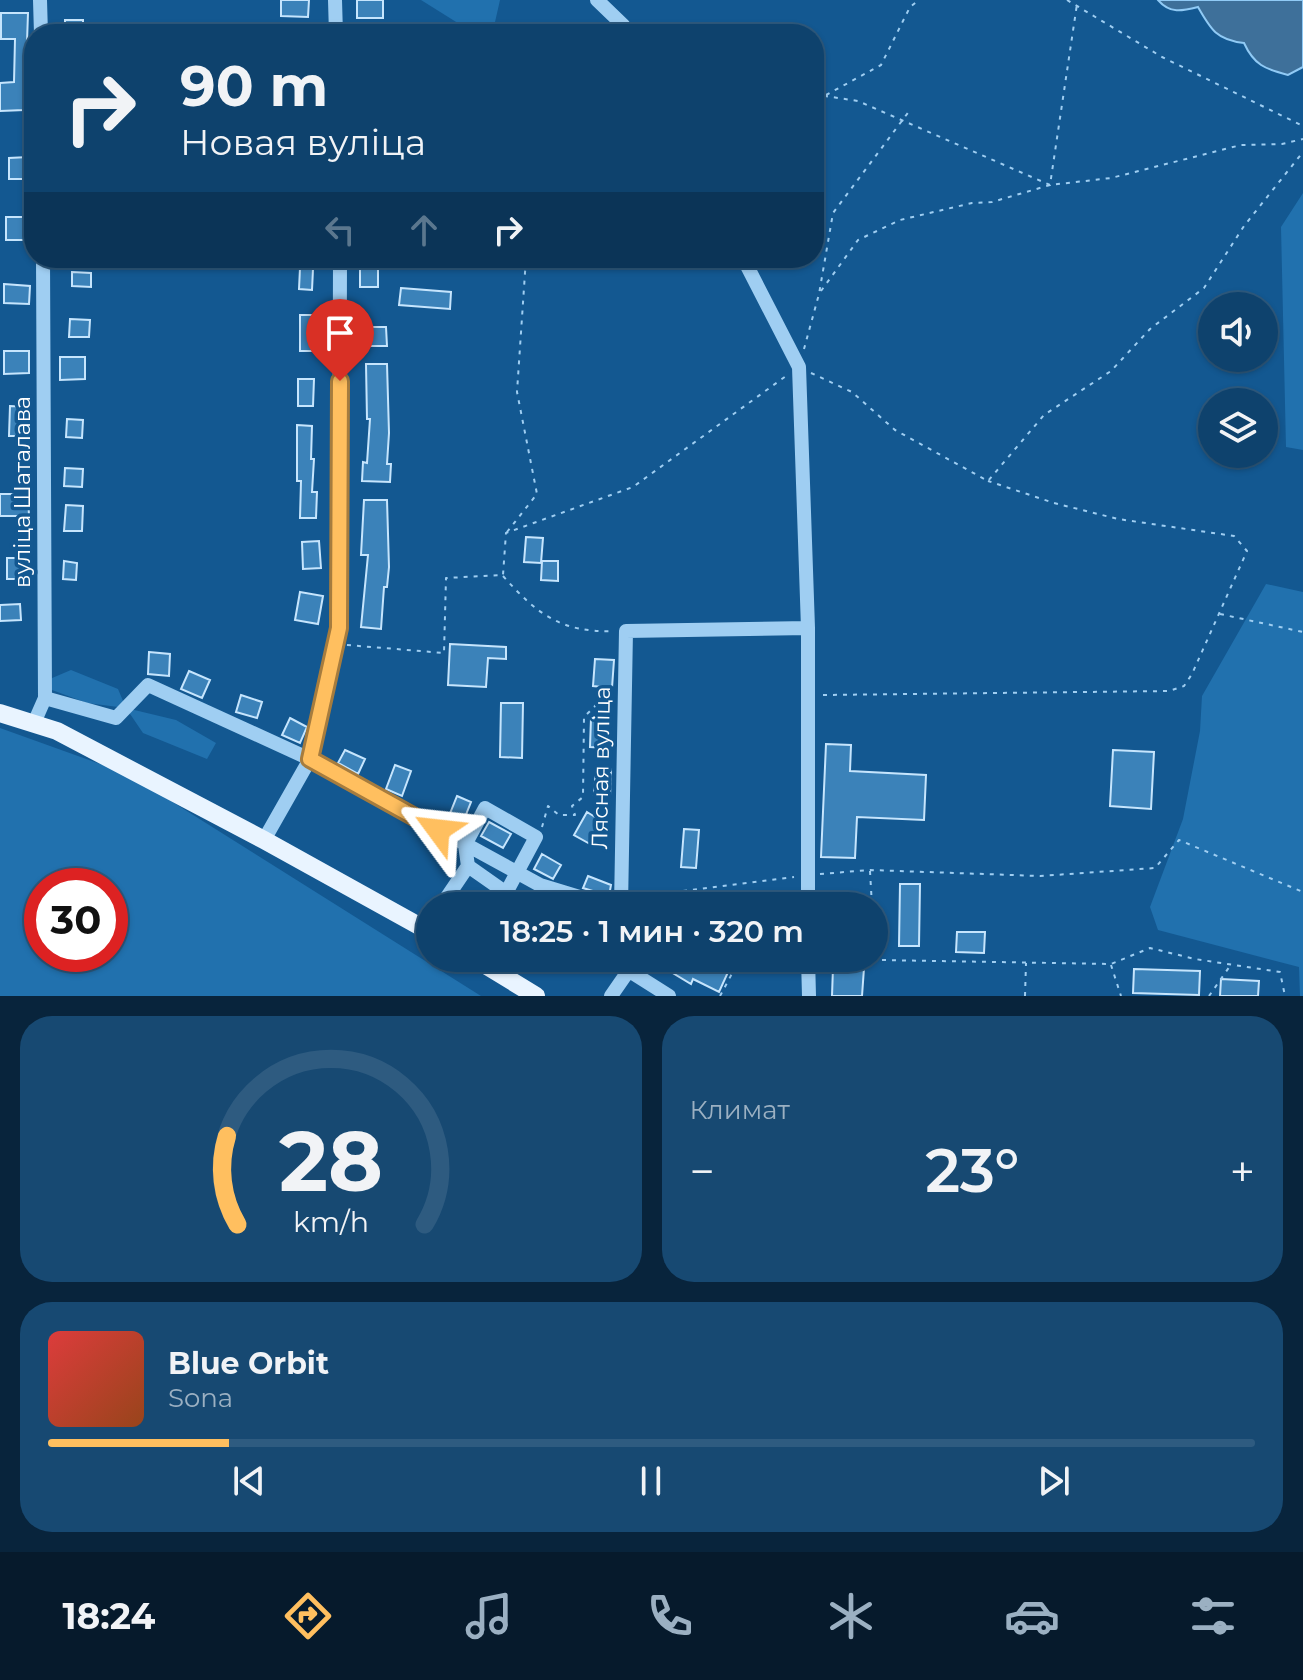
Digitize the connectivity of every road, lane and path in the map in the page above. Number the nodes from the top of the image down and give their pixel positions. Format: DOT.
graph roads {
  1 [pos="40,0"];
  2 [pos="335,0"];
  3 [pos="597,0"];
  4 [pos="919,0"];
  5 [pos="1067,0"];
  6 [pos="1077,4"];
  7 [pos="41,24"];
  8 [pos="336,24"];
  9 [pos="622,24"];
  10 [pos="825,96"];
  11 [pos="910,110"];
  12 [pos="1303,126"];
  13 [pos="1303,139"];
  14 [pos="1303,152"];
  15 [pos="1050,185"];
  16 [pos="824,265"];
  17 [pos="43,268"];
  18 [pos="340,268"];
  19 [pos="525,268"];
  20 [pos="748,268"];
  21 [pos="823,268"];
  22 [pos="819,294"];
  23 [pos="799,367"];
  24 [pos="988,481"];
  25 [pos="506,533"];
  26 [pos="503,575"];
  27 [pos="1219,613"];
  28 [pos="808,628"];
  29 [pos="626,631"];
  30 [pos="1303,632"];
  31 [pos="334,644"];
  32 [pos="808,695"];
  33 [pos="45,698"];
  34 [pos="607,704"];
  35 [pos="0,713"];
  36 [pos="34,723"];
  37 [pos="310,759"];
  38 [pos="536,837"];
  39 [pos="264,840"];
  40 [pos="465,845"];
  41 [pos="468,866"];
  42 [pos="870,870"];
  43 [pos="517,873"];
  44 [pos="808,875"];
  45 [pos="450,892"];
  46 [pos="505,892"];
  47 [pos="507,892"];
  48 [pos="563,892"];
  49 [pos="621,892"];
  50 [pos="675,892"];
  51 [pos="808,892"];
  52 [pos="871,892"];
  53 [pos="1303,892"];
  54 [pos="416,922"];
  55 [pos="888,963"];
  56 [pos="1026,963"];
  57 [pos="1111,964"];
  58 [pos="1231,965"];
  59 [pos="497,972"];
  60 [pos="508,972"];
  61 [pos="628,972"];
  62 [pos="632,972"];
  63 [pos="733,972"];
  64 [pos="808,972"];
  65 [pos="507,978"];
  66 [pos="536,996"];
  67 [pos="611,996"];
  68 [pos="669,996"];
  69 [pos="720,996"];
  70 [pos="809,996"];
  71 [pos="1025,996"];
  72 [pos="1121,996"];
  73 [pos="1209,996"];
  74 [pos="1285,996"];
  1 -- 7 [label="street"];
  2 -- 8 [label="street"];
  3 -- 9 [label="street"];
  4 -- 10 [label="path"];
  5 -- 6 [label="path"];
  6 -- 12 [label="path"];
  6 -- 15 [label="path"];
  10 -- 15 [label="path"];
  11 -- 16 [label="path"];
  13 -- 15 [label="path"];
  14 -- 24 [label="path"];
  15 -- 22 [label="path"];
  17 -- 33 [label="street, вуліца Шаталава"];
  18 -- 31 [label="street"];
  19 -- 25 [label="path"];
  20 -- 23 [label="street"];
  21 -- 22 [label="path"];
  22 -- 23 [label="path"];
  23 -- 24 [label="path"];
  23 -- 25 [label="path"];
  23 -- 28 [label="street"];
  24 -- 27 [label="path"];
  25 -- 26 [label="path"];
  26 -- 29 [label="path"];
  26 -- 31 [label="path"];
  27 -- 30 [label="path"];
  27 -- 32 [label="path"];
  28 -- 29 [label="street"];
  28 -- 32 [label="street"];
  29 -- 49 [label="street, Лясная вуліца"];
  31 -- 37 [label="street"];
  32 -- 44 [label="street"];
  33 -- 36 [label="street, вуліца Шаталава"];
  33 -- 37 [label="street"];
  34 -- 38 [label="path"];
  35 -- 36 [label="main road"];
  36 -- 39 [label="main road"];
  37 -- 39 [label="street"];
  37 -- 40 [label="street"];
  38 -- 40 [label="street"];
  38 -- 43 [label="street"];
  39 -- 54 [label="main road"];
  40 -- 41 [label="street"];
  40 -- 43 [label="street"];
  41 -- 45 [label="street"];
  41 -- 46 [label="street"];
  42 -- 44 [label="path"];
  42 -- 52 [label="path"];
  42 -- 53 [label="path"];
  43 -- 47 [label="street"];
  43 -- 48 [label="street"];
  44 -- 50 [label="path"];
  44 -- 51 [label="street"];
  55 -- 56 [label="path"];
  56 -- 57 [label="path"];
  56 -- 71 [label="path"];
  57 -- 58 [label="path"];
  57 -- 72 [label="path"];
  58 -- 73 [label="path"];
  58 -- 74 [label="path"];
  59 -- 65 [label="main road"];
  60 -- 65 [label="street"];
  61 -- 67 [label="street"];
  62 -- 68 [label="street"];
  63 -- 69 [label="path"];
  64 -- 70 [label="street"];
  65 -- 66 [label="main road"];
}
